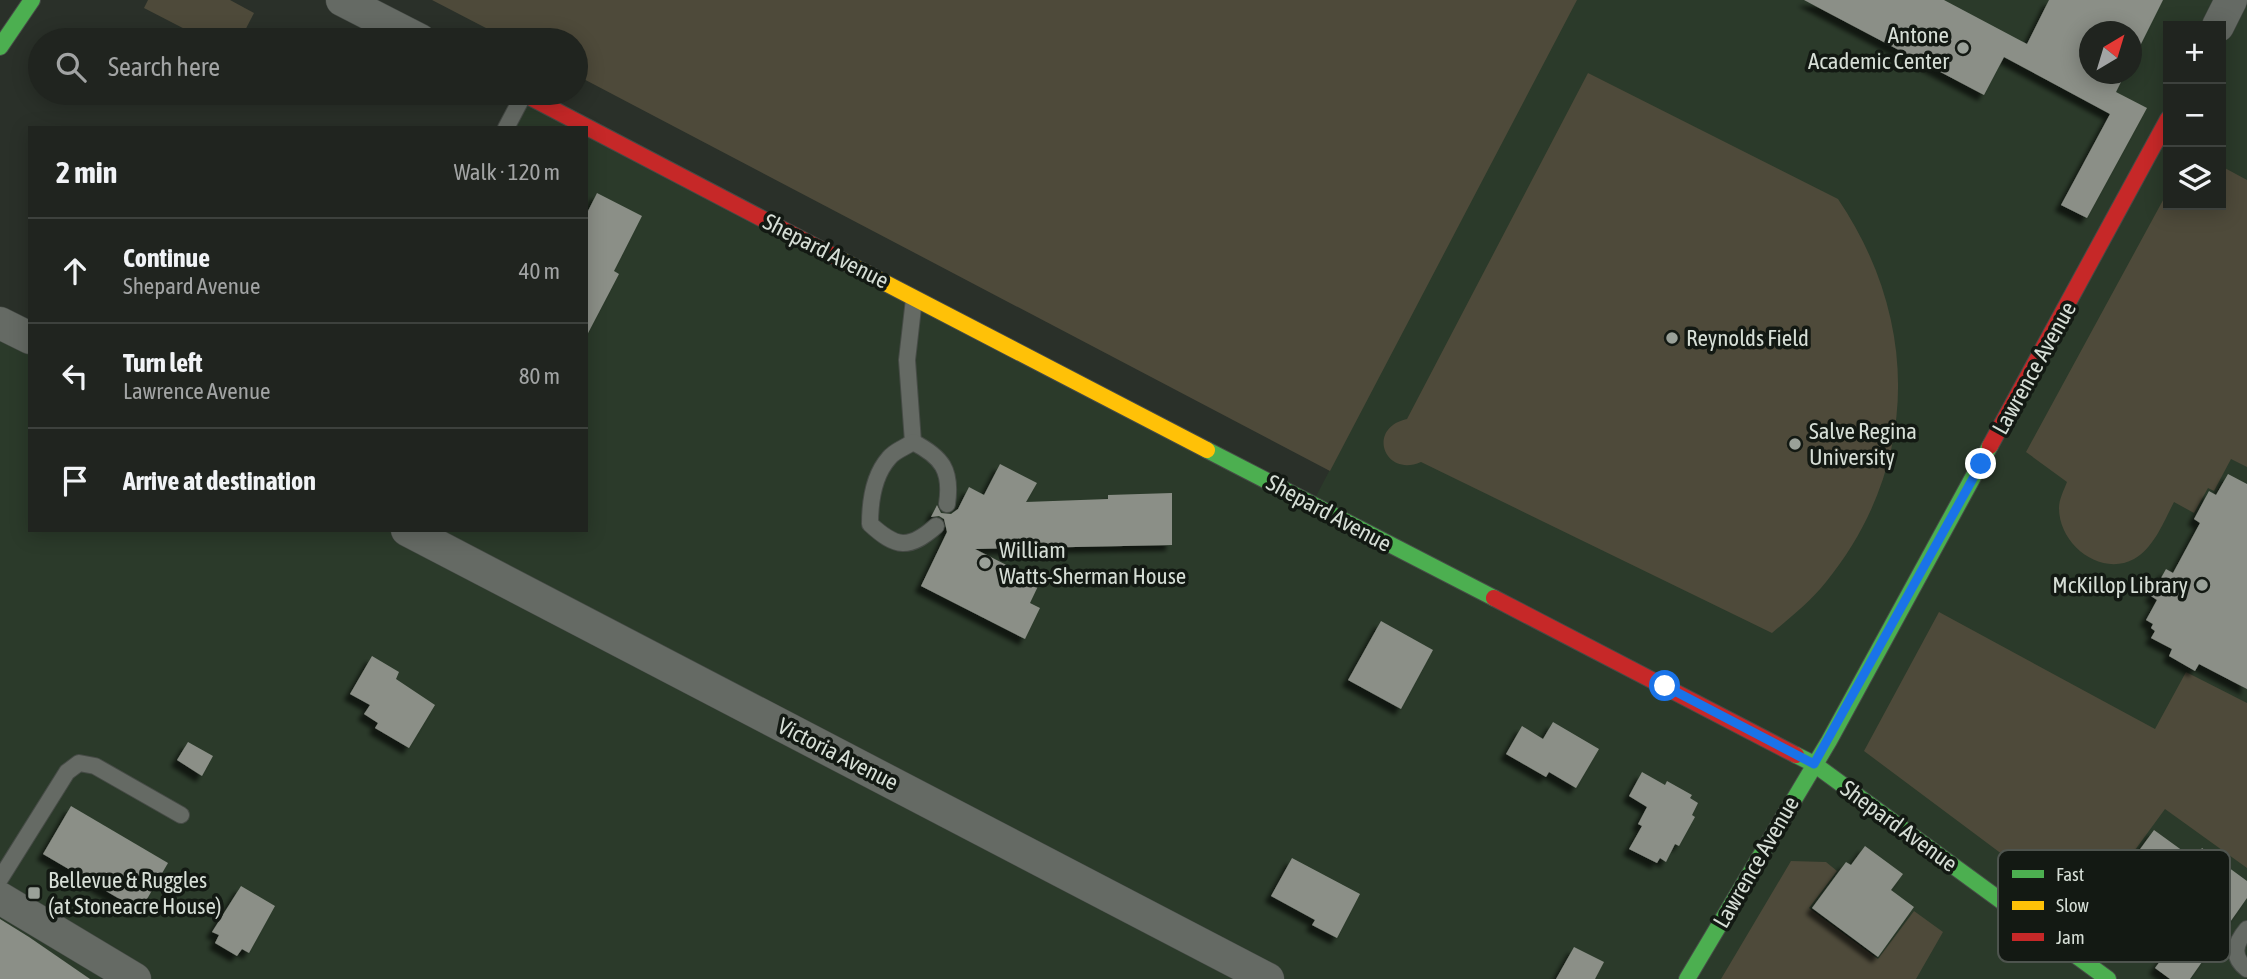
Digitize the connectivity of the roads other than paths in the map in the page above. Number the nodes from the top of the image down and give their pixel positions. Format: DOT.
graph roads {
  1 [pos="33,0"];
  2 [pos="342,0"];
  3 [pos="2231,0"];
  4 [pos="2220,21"];
  5 [pos="397,28"];
  6 [pos="0,47"];
  7 [pos="517,105"];
  8 [pos="546,105"];
  9 [pos="507,126"];
  10 [pos="586,126"];
  11 [pos="588,127"];
  12 [pos="2163,128"];
  13 [pos="914,297"];
  14 [pos="0,323"];
  15 [pos="28,337"];
  16 [pos="913,442"];
  17 [pos="947,504"];
  18 [pos="936,526"];
  19 [pos="411,532"];
  20 [pos="1814,764"];
  21 [pos="181,815"];
  22 [pos="0,879"];
  23 [pos="0,898"];
  24 [pos="1998,899"];
  25 [pos="2247,929"];
  26 [pos="2085,962"];
  27 [pos="2247,969"];
  28 [pos="135,979"];
  29 [pos="1268,979"];
  30 [pos="1687,979"];
  31 [pos="2108,979"];
  1 -- 6 [label="street"];
  2 -- 5 [label="street"];
  3 -- 4 [label="street"];
  7 -- 9 [label="lane"];
  8 -- 10 [label="street, Shepard Avenue"];
  11 -- 13 [label="street, Shepard Avenue"];
  12 -- 20 [label="street, Lawrence Avenue"];
  13 -- 16 [label="lane"];
  13 -- 20 [label="street, Shepard Avenue"];
  14 -- 15 [label="street"];
  16 -- 17 [label="lane"];
  16 -- 18 [label="lane"];
  19 -- 29 [label="street, Victoria Avenue"];
  20 -- 24 [label="street, Shepard Avenue"];
  20 -- 30 [label="street, Lawrence Avenue"];
  21 -- 22 [label="lane"];
  23 -- 28 [label="street"];
  25 -- 27 [label="lane"];
  26 -- 31 [label="street, Shepard Avenue"];
}
